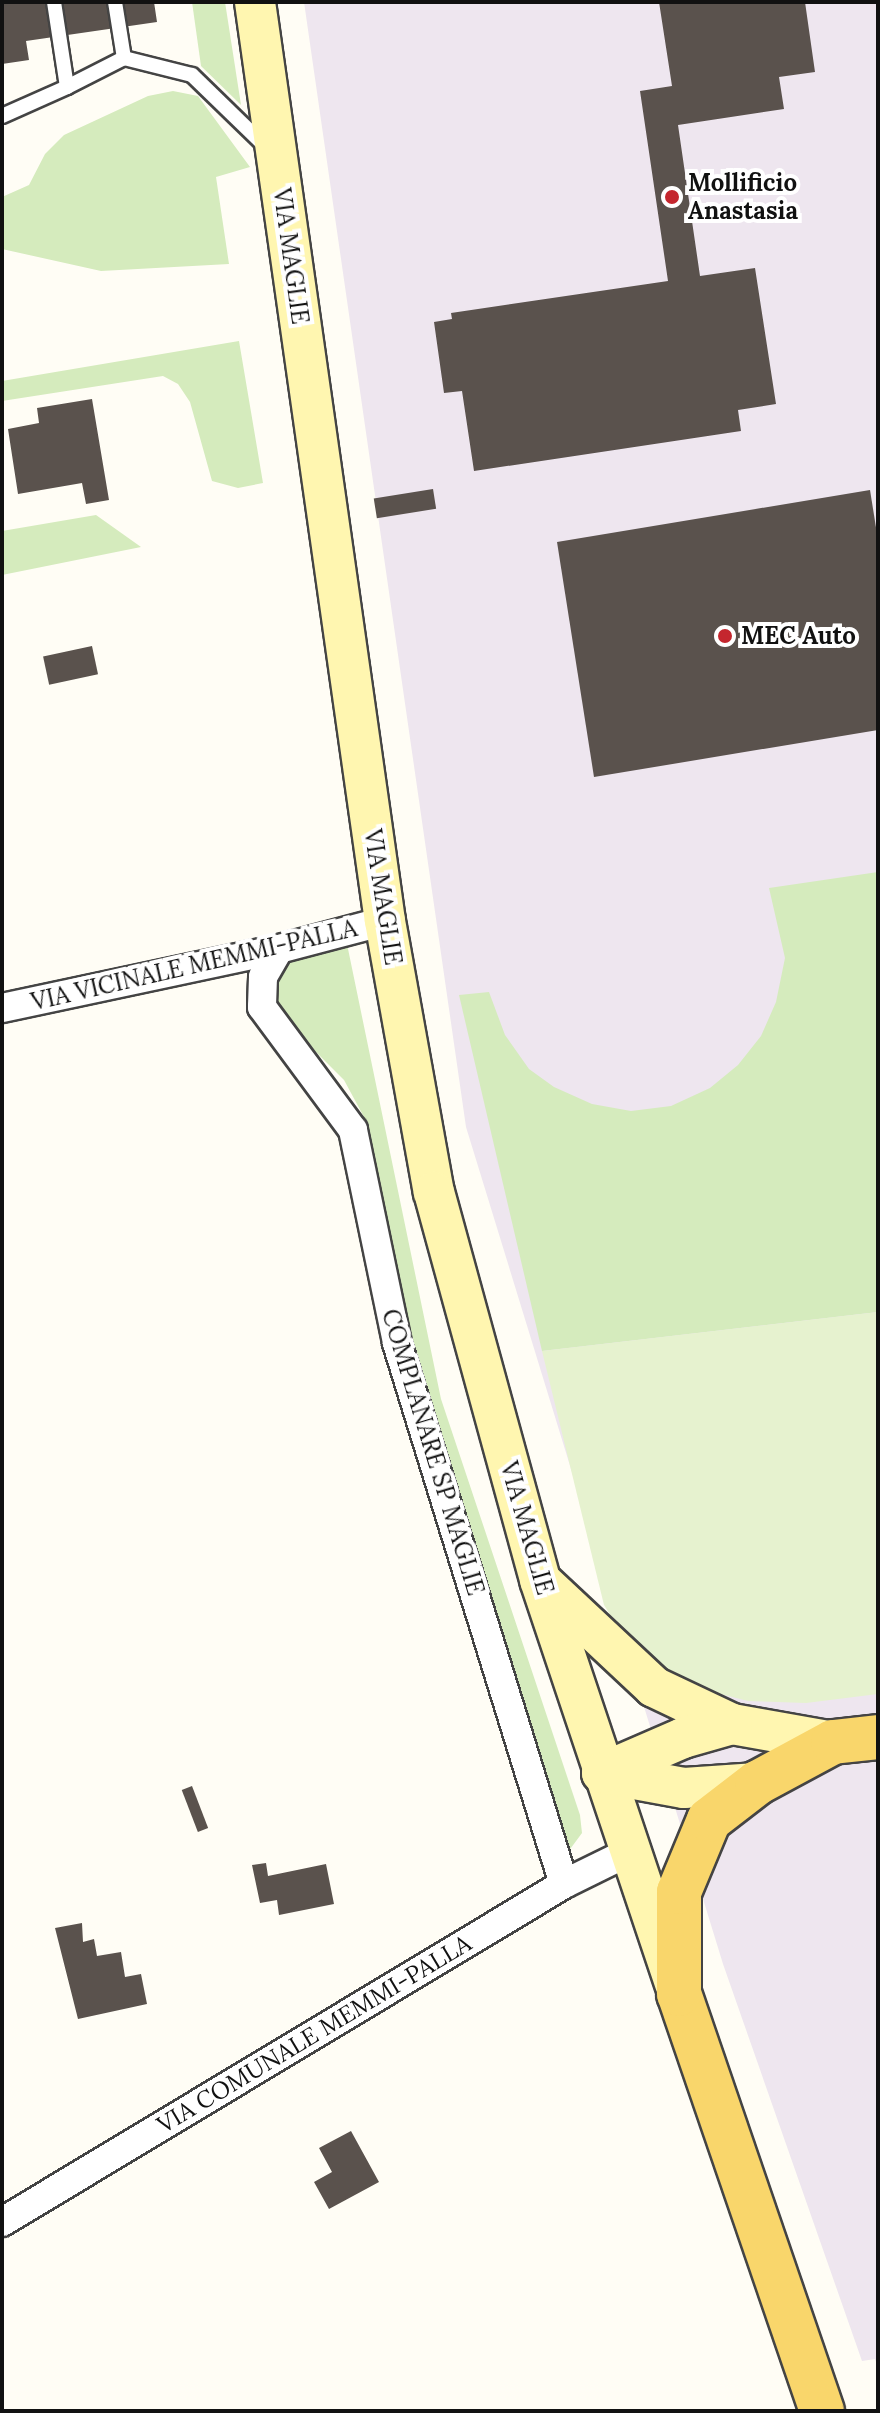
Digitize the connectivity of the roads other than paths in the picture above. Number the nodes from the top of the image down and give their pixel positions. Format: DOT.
graph roads {
  1 [pos="54,2"];
  2 [pos="115,2"];
  3 [pos="255,2"];
  4 [pos="124,58"];
  5 [pos="67,87"];
  6 [pos="2,116"];
  7 [pos="276,156"];
  8 [pos="385,921"];
  9 [pos="279,949"];
  10 [pos="2,1008"];
  11 [pos="540,1580"];
  12 [pos="732,1724"];
  13 [pos="878,1737"];
  14 [pos="833,1742"];
  15 [pos="602,1773"];
  16 [pos="757,1783"];
  17 [pos="629,1852"];
  18 [pos="564,1884"];
  19 [pos="679,1994"];
  20 [pos="2,2222"];
  21 [pos="822,2411"];
  1 -- 5 [label="lane"];
  2 -- 4 [label="lane"];
  3 -- 7 [label="street, VIA MAGLIE"];
  4 -- 5 [label="lane"];
  4 -- 7 [label="lane"];
  5 -- 6 [label="lane"];
  7 -- 8 [label="street, VIA MAGLIE"];
  8 -- 9 [label="street, VIA VICINALE MEMMI-PALLA"];
  8 -- 11 [label="street, VIA MAGLIE"];
  9 -- 10 [label="street, VIA VICINALE MEMMI-PALLA"];
  9 -- 18 [label="street, COMPLANARE SP MAGLIE"];
  11 -- 12 [label="street"];
  11 -- 15 [label="street, VIA MAGLIE"];
  12 -- 14 [label="street"];
  12 -- 15 [label="street"];
  13 -- 14 [label="main road"];
  14 -- 16 [label="main road"];
  15 -- 16 [label="street"];
  15 -- 17 [label="street, VIA MAGLIE"];
  16 -- 19 [label="main road"];
  17 -- 18 [label="street, VIA COMUNALE MEMMI-PALLA"];
  17 -- 19 [label="street, VIA MAGLIE"];
  18 -- 20 [label="street, VIA COMUNALE MEMMI-PALLA"];
  19 -- 21 [label="main road"];
}
